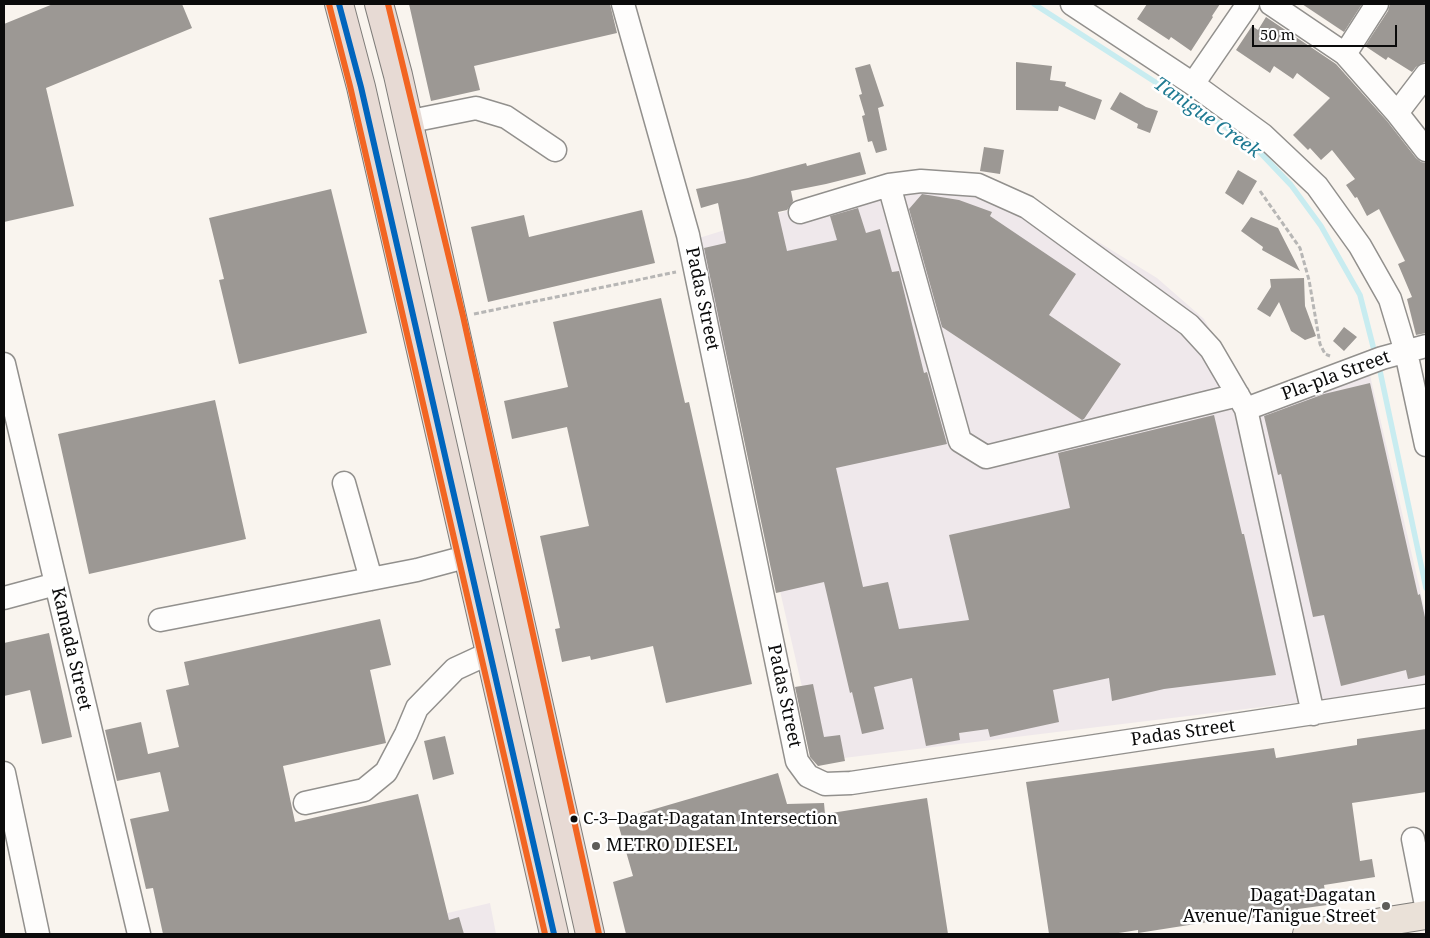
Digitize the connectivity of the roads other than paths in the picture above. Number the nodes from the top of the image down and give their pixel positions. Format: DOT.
graph roads {
  1 [pos="329,4"];
  2 [pos="339,4"];
  3 [pos="379,4"];
  4 [pos="388,4"];
  5 [pos="623,4"];
  6 [pos="1072,4"];
  7 [pos="1248,4"];
  8 [pos="1271,4"];
  9 [pos="1377,4"];
  10 [pos="1344,54"];
  11 [pos="1426,75"];
  12 [pos="1192,84"];
  13 [pos="1397,113"];
  14 [pos="416,120"];
  15 [pos="555,150"];
  16 [pos="1426,150"];
  17 [pos="889,185"];
  18 [pos="800,212"];
  19 [pos="1416,349"];
  20 [pos="4,364"];
  21 [pos="1242,402"];
  22 [pos="1426,445"];
  23 [pos="344,483"];
  24 [pos="458,559"];
  25 [pos="371,579"];
  26 [pos="56,584"];
  27 [pos="4,598"];
  28 [pos="160,620"];
  29 [pos="481,657"];
  30 [pos="1426,696"];
  31 [pos="1313,714"];
  32 [pos="4,773"];
  33 [pos="305,803"];
  34 [pos="7,807"];
  35 [pos="1413,839"];
  36 [pos="1426,905"];
  37 [pos="1426,915"];
  38 [pos="38,934"];
  39 [pos="139,934"];
  40 [pos="545,934"];
  41 [pos="554,934"];
  42 [pos="590,934"];
  43 [pos="599,934"];
  44 [pos="1307,934"];
  1 -- 24 [label="main road"];
  2 -- 41 [label="highway"];
  3 -- 42 [label="highway"];
  4 -- 14 [label="main road"];
  5 -- 31 [label="street, Padas Street"];
  6 -- 12 [label="street"];
  7 -- 12 [label="street"];
  8 -- 10 [label="street"];
  9 -- 10 [label="street"];
  10 -- 13 [label="street"];
  11 -- 13 [label="street"];
  12 -- 19 [label="street"];
  13 -- 16 [label="street"];
  14 -- 15 [label="street"];
  14 -- 43 [label="main road"];
  17 -- 18 [label="street"];
  17 -- 21 [label="street"];
  17 -- 21 [label="street, Pla-pla Street"];
  19 -- 21 [label="street, Pla-pla Street"];
  19 -- 22 [label="street"];
  20 -- 26 [label="street, Kamada Street"];
  21 -- 31 [label="street"];
  23 -- 25 [label="street"];
  24 -- 25 [label="street"];
  24 -- 29 [label="main road"];
  25 -- 28 [label="street"];
  26 -- 27 [label="street"];
  26 -- 39 [label="street, Kamada Street"];
  29 -- 33 [label="street"];
  29 -- 40 [label="main road"];
  30 -- 31 [label="street, Padas Street"];
  32 -- 34 [label="street"];
  34 -- 38 [label="street"];
  35 -- 36 [label="street"];
  37 -- 44 [label="main road"];
}
